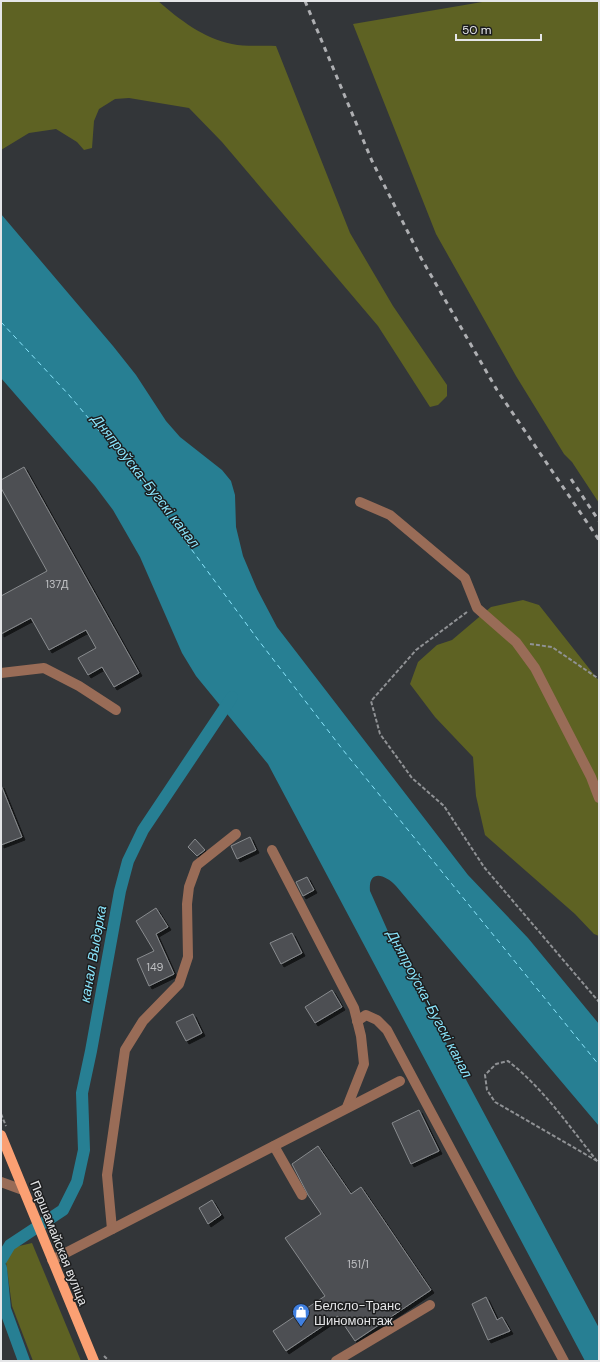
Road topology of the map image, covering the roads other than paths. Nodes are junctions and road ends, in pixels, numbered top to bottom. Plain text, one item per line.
1 (360, 502) dead end
2 (1, 673) edge
3 (116, 710) dead end
4 (599, 798) edge
5 (236, 834) dead end
6 (272, 850) dead end
7 (358, 1021) junction
8 (400, 1081) dead end
9 (347, 1107) junction
10 (1, 1135) edge
11 (274, 1146) junction
12 (1, 1182) edge
13 (23, 1190) junction
14 (302, 1194) dead end
15 (112, 1229) junction
16 (52, 1260) junction
17 (430, 1305) dead end
18 (94, 1361) edge
19 (336, 1361) edge
20 (564, 1361) edge

1 - 4 lane
2 - 3 lane
5 - 15 lane
6 - 7 lane
7 - 9 lane
7 - 20 lane
8 - 9 lane
9 - 11 lane
10 - 13 main road, Першамайская вуліца
11 - 14 lane
11 - 15 lane
12 - 13 lane
13 - 16 main road, Першамайская вуліца
15 - 16 lane
16 - 18 main road, Першамайская вуліца
17 - 19 lane

